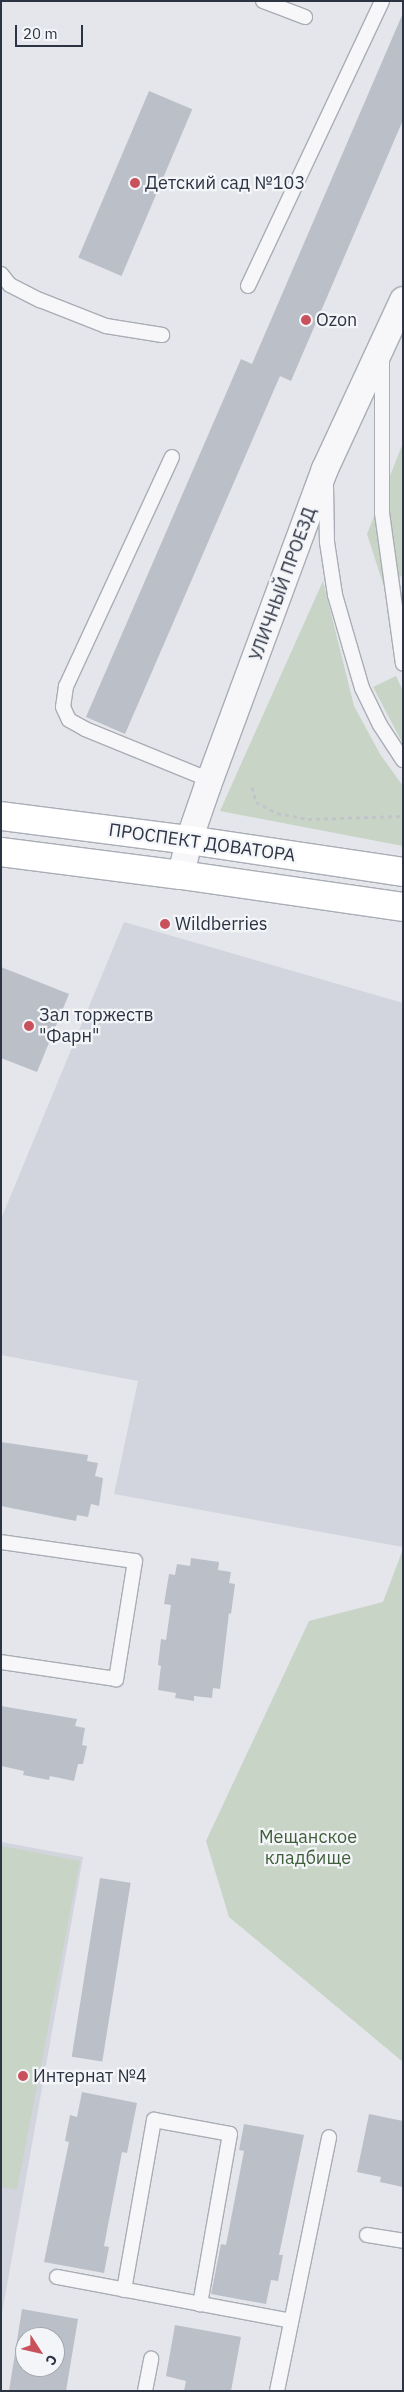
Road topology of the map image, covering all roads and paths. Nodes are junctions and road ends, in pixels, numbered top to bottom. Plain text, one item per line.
1 (263, 1) edge
2 (382, 1) edge
3 (305, 18) dead end
4 (1, 274) edge
5 (248, 286) dead end
6 (403, 300) edge
7 (162, 335) dead end
8 (382, 342) junction
9 (172, 457) dead end
10 (325, 469) junction
11 (403, 664) edge
12 (403, 760) edge
13 (210, 780) junction
14 (252, 787) dead end
15 (1, 816) edge
16 (403, 816) edge
17 (189, 840) junction
18 (1, 852) edge
19 (403, 872) edge
20 (182, 875) junction
21 (403, 907) edge
22 (1, 1542) edge
23 (1, 1662) edge
24 (329, 2137) dead end
25 (367, 2235) dead end
26 (403, 2241) edge
27 (57, 2276) dead end
28 (124, 2290) junction
29 (200, 2304) junction
30 (291, 2321) junction
31 (151, 2359) dead end
32 (145, 2391) edge
33 (276, 2391) edge

1 - 3 lane
2 - 5 lane
4 - 7 lane
6 - 8 street, УЛИЧНЫЙ ПРОЕЗД
8 - 10 street, УЛИЧНЫЙ ПРОЕЗД
8 - 11 lane
9 - 13 lane
10 - 12 lane
10 - 13 street, УЛИЧНЫЙ ПРОЕЗД
13 - 17 street, УЛИЧНЫЙ ПРОЕЗД
14 - 16 path
15 - 17 main road, ПРОСПЕКТ ДОВАТОРА
17 - 19 main road, ПРОСПЕКТ ДОВАТОРА
17 - 20 street, УЛИЧНЫЙ ПРОЕЗД
18 - 20 main road, ПРОСПЕКТ ДОВАТОРА
20 - 21 main road, ПРОСПЕКТ ДОВАТОРА
22 - 23 lane
24 - 30 lane
25 - 26 lane
27 - 28 lane
28 - 29 lane
28 - 29 lane
29 - 30 lane
30 - 33 lane
31 - 32 lane

